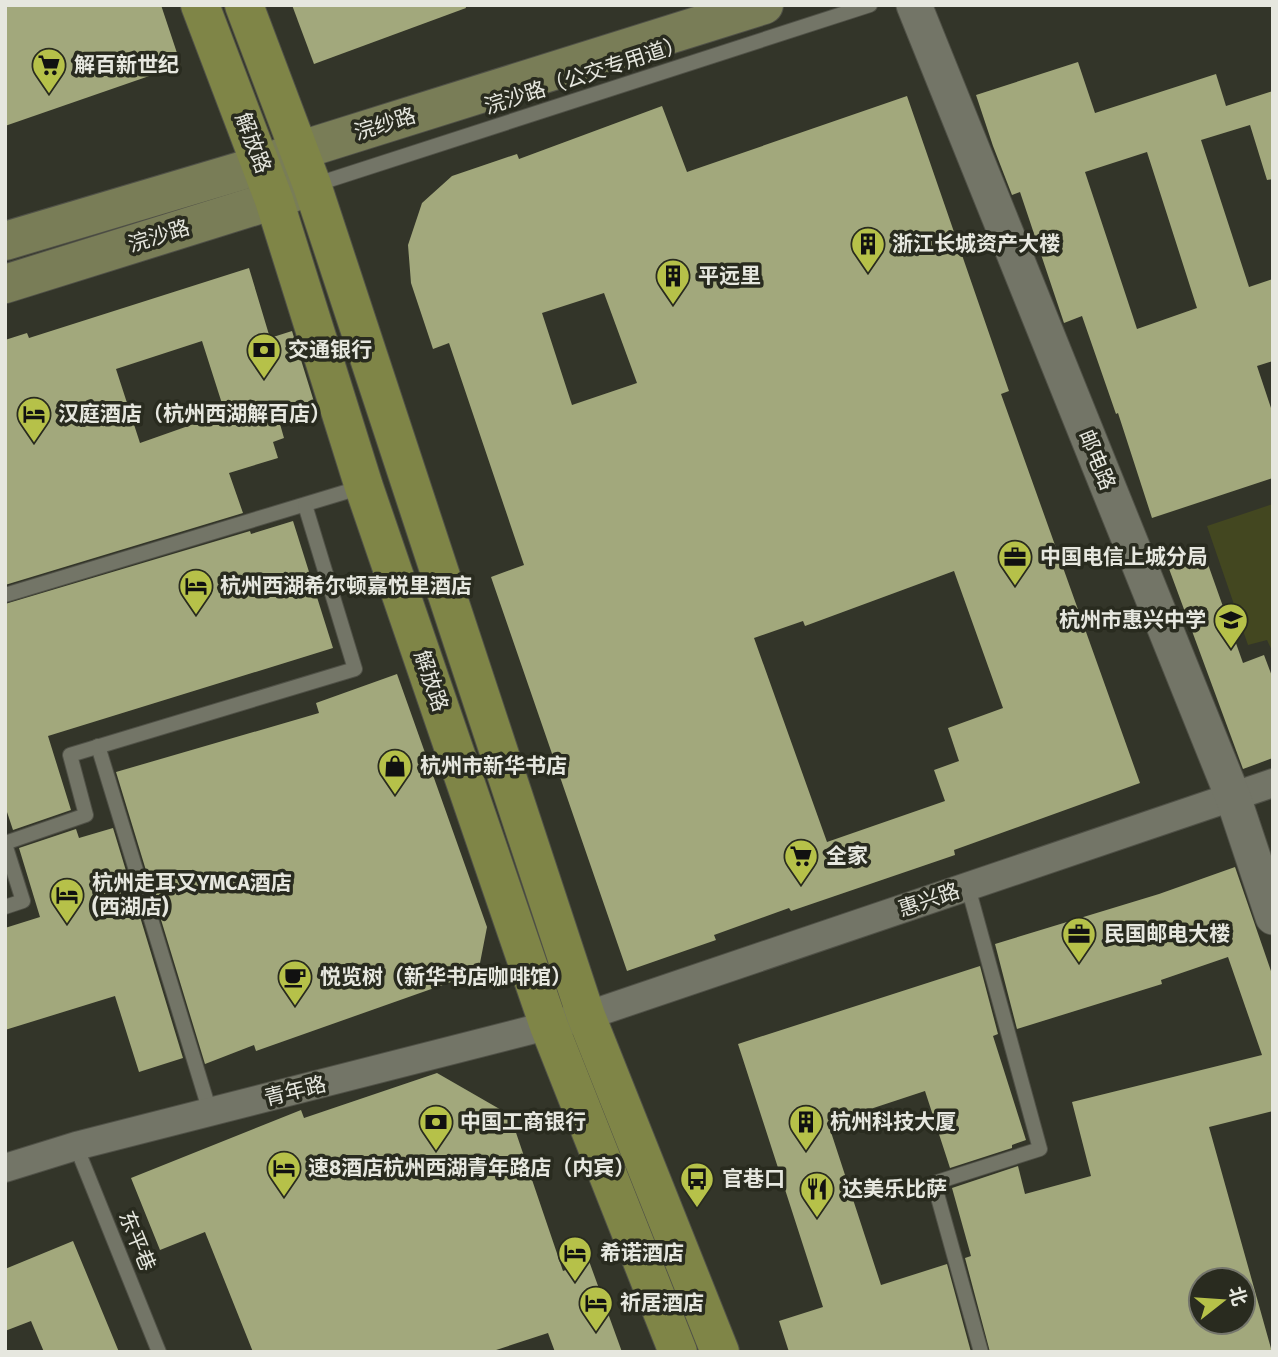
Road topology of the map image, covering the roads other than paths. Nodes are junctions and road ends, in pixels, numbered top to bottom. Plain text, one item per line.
1 (200, 5) edge
2 (244, 5) edge
3 (764, 5) edge
4 (870, 5) edge
5 (915, 5) edge
6 (298, 151) junction
7 (261, 165) junction
8 (313, 185) junction
9 (274, 200) junction
10 (5, 241) edge
11 (5, 284) edge
12 (364, 486) junction
13 (304, 505) junction
14 (5, 595) edge
15 (98, 746) junction
16 (1273, 783) edge
17 (1233, 797) junction
18 (5, 843) edge
19 (968, 887) junction
20 (5, 907) edge
21 (1273, 917) edge
22 (586, 1016) junction
23 (549, 1026) junction
24 (210, 1112) junction
25 (76, 1146) junction
26 (5, 1168) edge
27 (159, 1352) edge
28 (678, 1352) edge
29 (720, 1352) edge
30 (981, 1352) edge

1 - 7 main road, 解放路
2 - 6 main road, 解放路
3 - 6 main road, 浣纱路
4 - 8 lane, 浣沙路（公交专用道）
5 - 17 street, 邮电路
6 - 7 main road, 浣纱路
6 - 8 main road, 解放路
7 - 9 main road, 解放路
7 - 10 main road, 浣纱路
8 - 9 main road, 浣沙路
8 - 22 main road, 解放路
9 - 11 main road, 浣沙路
9 - 12 main road, 解放路
12 - 13 lane
12 - 23 main road, 解放路
13 - 14 lane
13 - 15 lane
15 - 18 lane
15 - 24 lane
16 - 17 street, 惠兴路
17 - 19 street, 惠兴路
17 - 21 street, 邮电路
18 - 20 lane
19 - 22 street, 惠兴路
19 - 30 lane
22 - 23 street, 青年路
22 - 29 main road, 解放路
23 - 24 street, 青年路
23 - 28 main road, 解放路
24 - 25 street, 青年路
25 - 26 street, 青年路
25 - 27 lane, 东平巷

